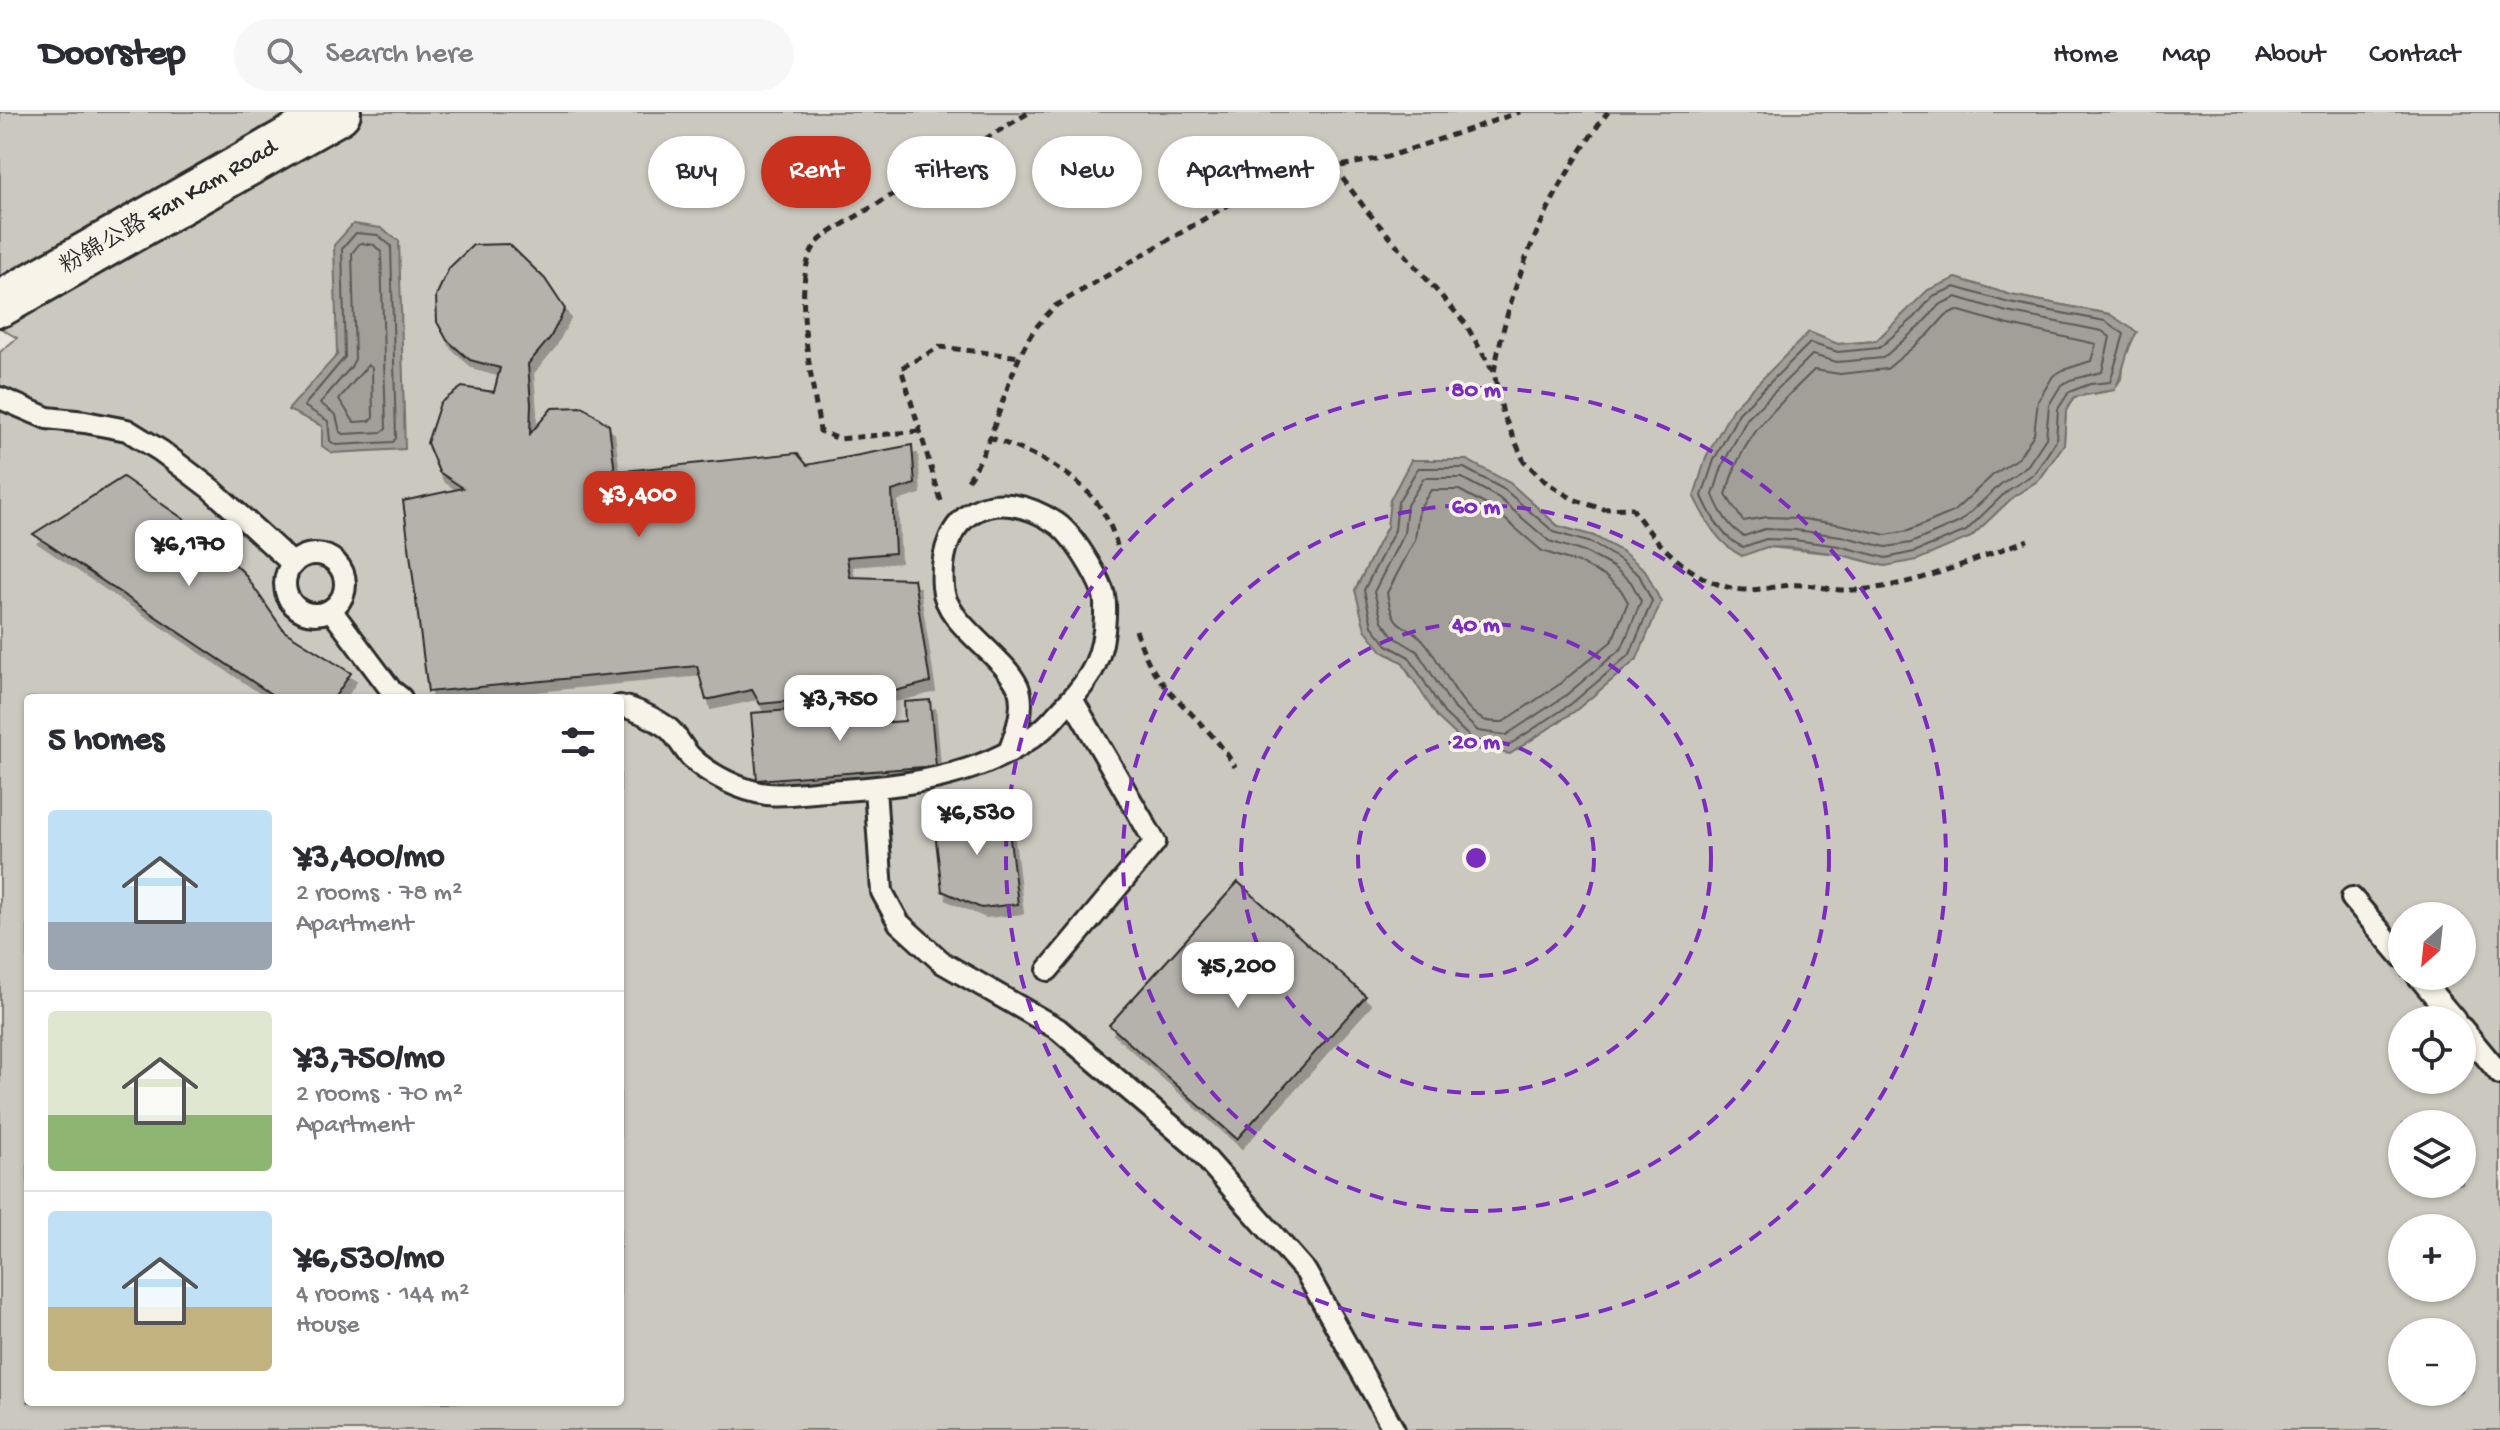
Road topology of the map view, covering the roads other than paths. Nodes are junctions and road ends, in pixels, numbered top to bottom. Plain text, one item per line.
1 (338, 112) edge
2 (0, 304) edge
3 (2, 398) edge
4 (293, 564) junction
5 (331, 610) junction
6 (396, 694) edge
7 (1072, 699) junction
8 (624, 708) edge
9 (1009, 752) junction
10 (875, 788) junction
11 (2352, 898) dead end
12 (2388, 940) edge
13 (1048, 970) dead end
14 (2430, 990) edge
15 (2443, 1006) edge
16 (2476, 1045) edge
17 (2500, 1074) edge
18 (1394, 1430) edge

1 - 2 main road, 粉錦公路 Fan Kam Road
3 - 4 lane
4 - 5 lane
4 - 5 lane
5 - 6 lane
7 - 9 lane
7 - 9 lane
7 - 13 lane
8 - 10 lane
9 - 10 lane
10 - 18 lane
11 - 12 lane
14 - 15 lane
16 - 17 lane

